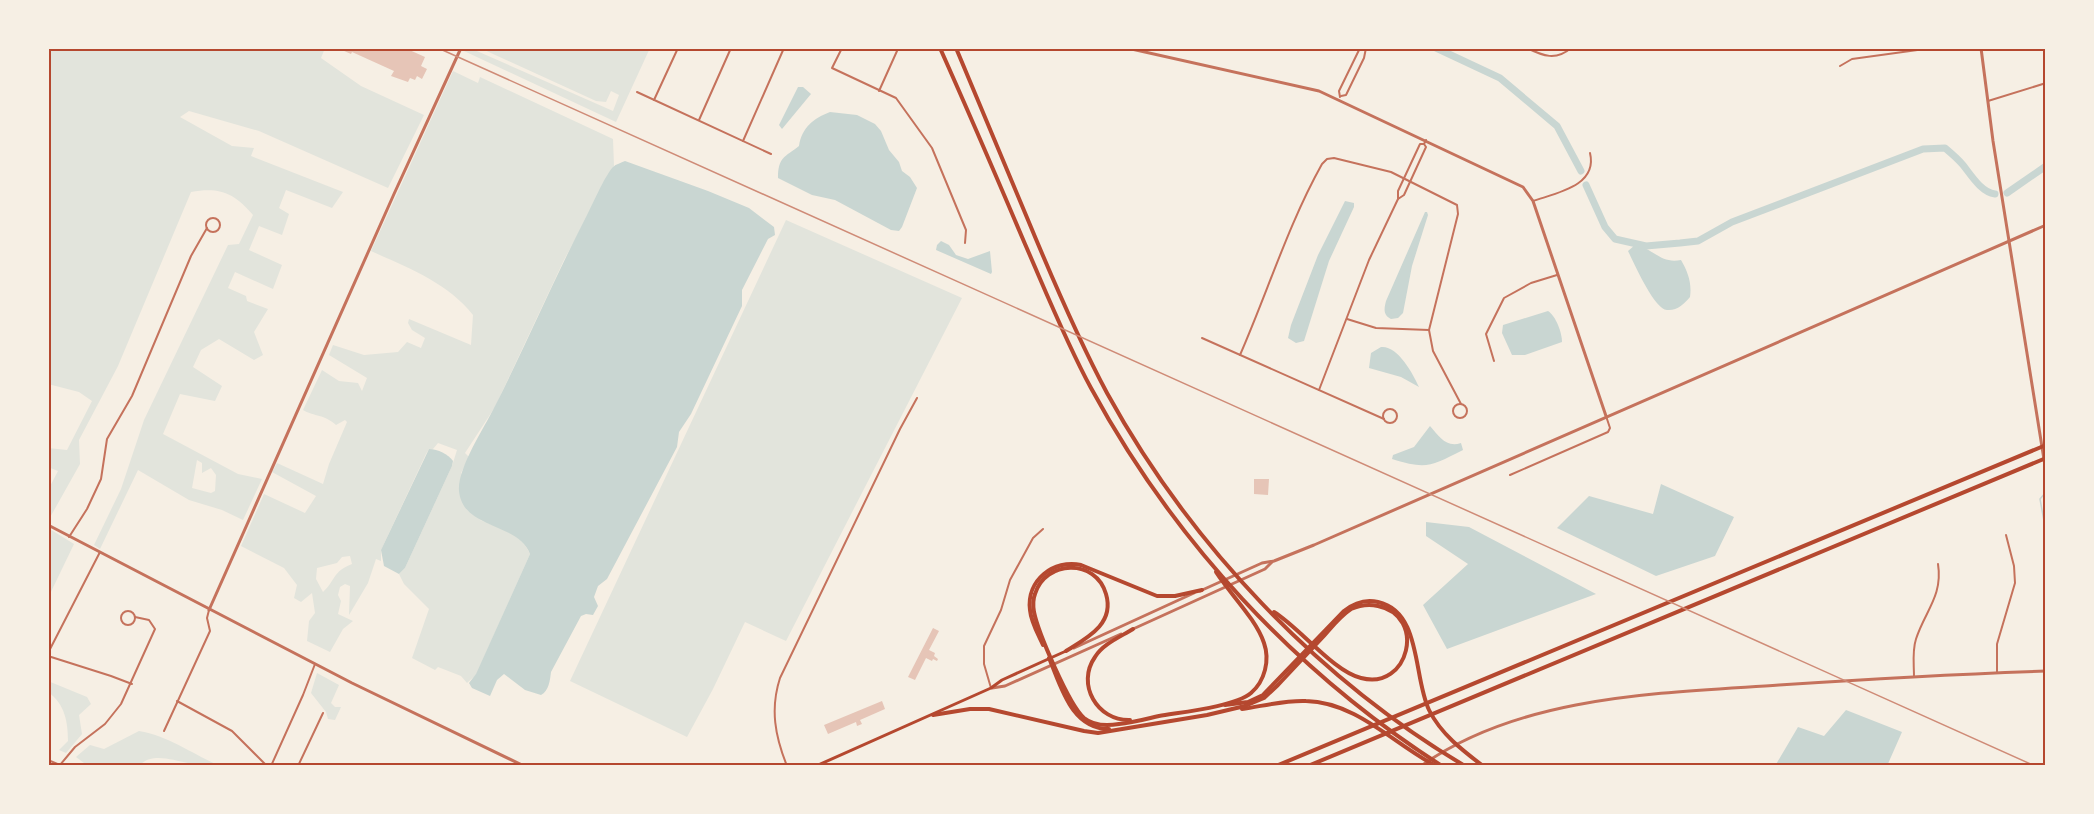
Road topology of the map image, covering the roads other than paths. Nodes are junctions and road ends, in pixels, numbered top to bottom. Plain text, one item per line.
1 (461, 48) edge
2 (678, 48) edge
3 (731, 48) edge
4 (784, 48) edge
5 (842, 48) edge
6 (940, 48) edge
7 (956, 48) edge
8 (1127, 48) edge
9 (1360, 48) edge
10 (1366, 48) edge
11 (1527, 48) edge
12 (1571, 48) edge
13 (1932, 48) edge
14 (1980, 48) edge
15 (897, 51) dead end
16 (1840, 66) dead end
17 (2046, 83) edge
18 (879, 91) junction
19 (637, 92) dead end
20 (1340, 98) junction
21 (654, 100) junction
22 (1988, 101) junction
23 (699, 120) junction
24 (743, 141) junction
25 (1425, 142) junction
26 (1590, 153) dead end
27 (771, 154) dead end
28 (1404, 178) junction
29 (1410, 181) junction
30 (1398, 199) junction
31 (1533, 201) junction
32 (2046, 225) edge
33 (207, 228) junction
34 (2010, 240) junction
35 (965, 243) dead end
36 (1558, 274) junction
37 (1347, 319) junction
38 (1429, 330) junction
39 (1202, 338) dead end
40 (1240, 355) junction
41 (1494, 361) dead end
42 (1319, 390) junction
43 (917, 398) dead end
44 (1461, 404) junction
45 (1606, 416) junction
46 (1384, 419) junction
47 (2046, 445) edge
48 (2046, 458) edge
49 (2046, 472) edge
50 (1510, 475) dead end
51 (48, 525) edge
52 (1043, 529) dead end
53 (2006, 535) dead end
54 (69, 537) junction
55 (100, 552) junction
56 (1274, 561) junction
57 (1938, 564) dead end
58 (1213, 566) junction
59 (1202, 590) junction
60 (1187, 596) junction
61 (1190, 603) junction
62 (209, 610) junction
63 (135, 617) junction
64 (1133, 629) junction
65 (1301, 637) junction
66 (1044, 644) junction
67 (1066, 651) junction
68 (48, 655) edge
69 (315, 664) junction
70 (2046, 670) edge
71 (1998, 672) junction
72 (1914, 676) junction
73 (1059, 677) junction
74 (132, 684) junction
75 (991, 688) junction
76 (177, 701) junction
77 (1218, 706) junction
78 (1226, 711) junction
79 (323, 713) dead end
80 (933, 715) junction
81 (1143, 720) junction
82 (1121, 729) junction
83 (164, 731) dead end
84 (48, 760) edge
85 (61, 765) edge
86 (267, 766) edge
87 (271, 766) edge
88 (298, 766) edge
89 (524, 766) edge
90 (787, 766) edge
91 (816, 766) edge
92 (1276, 766) edge
93 (1308, 766) edge
94 (1421, 766) edge
95 (1436, 766) edge
96 (1442, 766) edge
97 (1465, 766) edge
98 (1484, 766) edge

1 - 62 street
2 - 21 street
3 - 23 street
4 - 24 street
5 - 18 street
6 - 58 highway
7 - 65 highway
8 - 20 street
9 - 20 street
10 - 20 street
11 - 12 street
13 - 16 street
14 - 22 street
15 - 18 street
17 - 22 street
18 - 35 street
19 - 21 street
20 - 25 street
21 - 23 street
22 - 34 street
23 - 24 street
24 - 27 street
25 - 28 street
25 - 29 street
25 - 31 street
26 - 31 street
28 - 29 street
28 - 30 street
28 - 40 street
29 - 30 street
29 - 38 street
30 - 37 street
31 - 36 street
32 - 34 street
33 - 33 street
33 - 54 street
34 - 45 street
34 - 49 street
36 - 41 street
36 - 45 street
37 - 38 street
37 - 42 street
38 - 44 street
39 - 40 street
40 - 42 street
42 - 46 street
43 - 90 street
44 - 44 street
45 - 50 street
45 - 56 street
46 - 46 street
47 - 92 highway
48 - 93 highway
51 - 54 street
52 - 75 street
53 - 71 street
54 - 55 street
55 - 62 street
55 - 68 street
56 - 59 street
56 - 61 street
57 - 72 street
58 - 77 highway
58 - 96 highway
59 - 60 street
59 - 66 highway
60 - 61 street
60 - 67 street
61 - 64 street
62 - 69 street
62 - 76 street
63 - 63 street
63 - 74 street
64 - 75 street
64 - 81 highway
65 - 78 highway
65 - 97 highway
66 - 67 highway
66 - 73 highway
67 - 75 main road
68 - 74 street
69 - 87 street
69 - 89 street
70 - 71 street
71 - 72 street
72 - 94 street
73 - 81 highway
73 - 82 highway
74 - 85 street
75 - 80 main road
76 - 83 street
76 - 86 street
77 - 81 highway
77 - 98 highway
78 - 82 highway
78 - 95 highway
79 - 88 street
80 - 82 highway
80 - 91 main road
84 - 85 street

